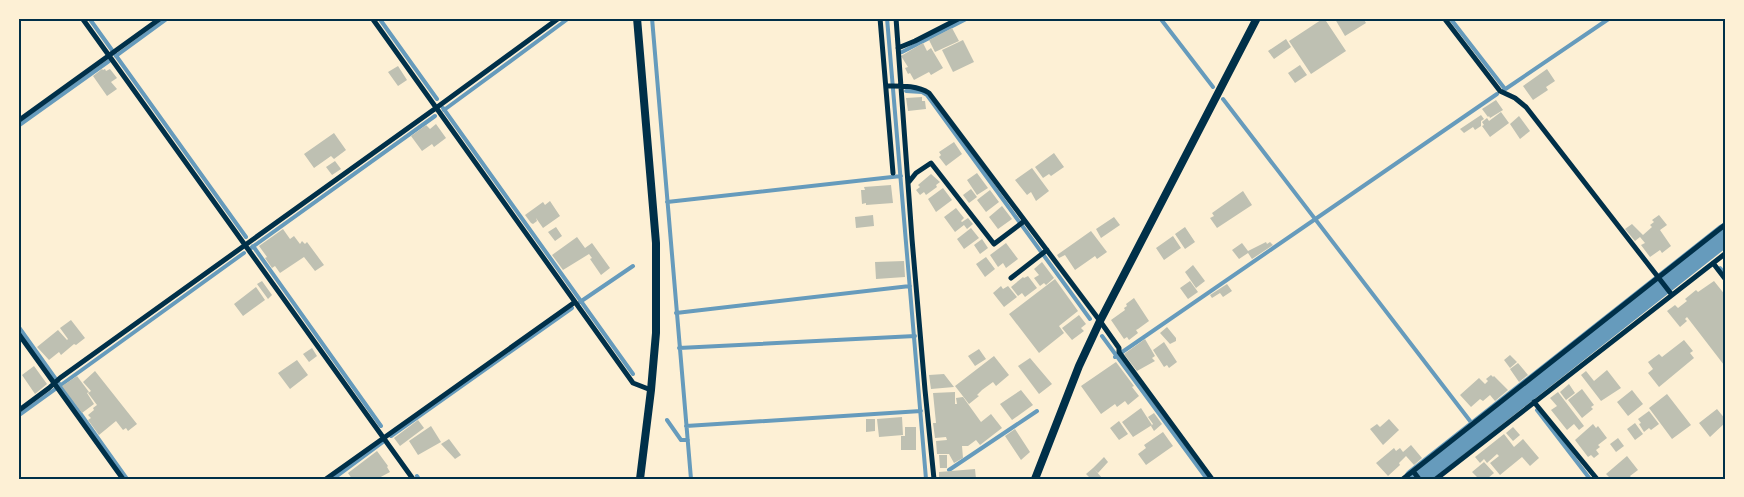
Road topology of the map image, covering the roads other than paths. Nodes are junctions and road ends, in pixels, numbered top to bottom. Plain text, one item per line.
1 (82, 18) edge
2 (161, 18) edge
3 (372, 18) edge
4 (559, 18) edge
5 (637, 18) edge
6 (880, 18) edge
7 (896, 18) edge
8 (960, 18) edge
9 (1257, 18) edge
10 (1444, 18) edge
11 (898, 48) junction
12 (113, 53) junction
13 (893, 86) junction
14 (436, 108) junction
15 (18, 121) edge
16 (893, 173) dead end
17 (908, 183) junction
18 (1021, 224) dead end
19 (1726, 224) edge
20 (245, 245) junction
21 (1046, 251) junction
22 (1726, 253) edge
23 (1713, 263) junction
24 (1011, 278) dead end
25 (1659, 278) junction
26 (1726, 280) edge
27 (1672, 295) junction
28 (575, 302) junction
29 (1100, 321) junction
30 (18, 333) edge
31 (57, 381) junction
32 (651, 390) junction
33 (1534, 402) junction
34 (18, 411) edge
35 (384, 438) junction
36 (1416, 475) edge
37 (123, 479) edge
38 (326, 479) edge
39 (413, 479) edge
40 (640, 479) edge
41 (934, 479) edge
42 (1035, 479) edge
43 (1212, 479) edge
44 (1403, 479) edge
45 (1436, 479) edge
46 (1597, 479) edge

1 - 12 street
2 - 12 street
3 - 14 street
4 - 14 street
5 - 32 main road
6 - 13 street
7 - 11 street
8 - 11 street
9 - 29 main road
10 - 25 street
11 - 13 street
12 - 15 street
12 - 20 street
13 - 16 street
13 - 17 street
13 - 21 street
14 - 20 street
14 - 28 street
17 - 18 street
17 - 41 street
19 - 25 street
20 - 31 street
20 - 35 street
21 - 24 street
21 - 29 street
22 - 23 street
23 - 26 street
23 - 27 street
25 - 27 street
25 - 36 street
27 - 33 street
28 - 32 street
28 - 35 street
29 - 42 main road
29 - 43 street
30 - 31 street
31 - 34 street
31 - 37 street
32 - 40 main road
33 - 45 street
33 - 46 street
35 - 38 street
35 - 39 street
36 - 44 street

